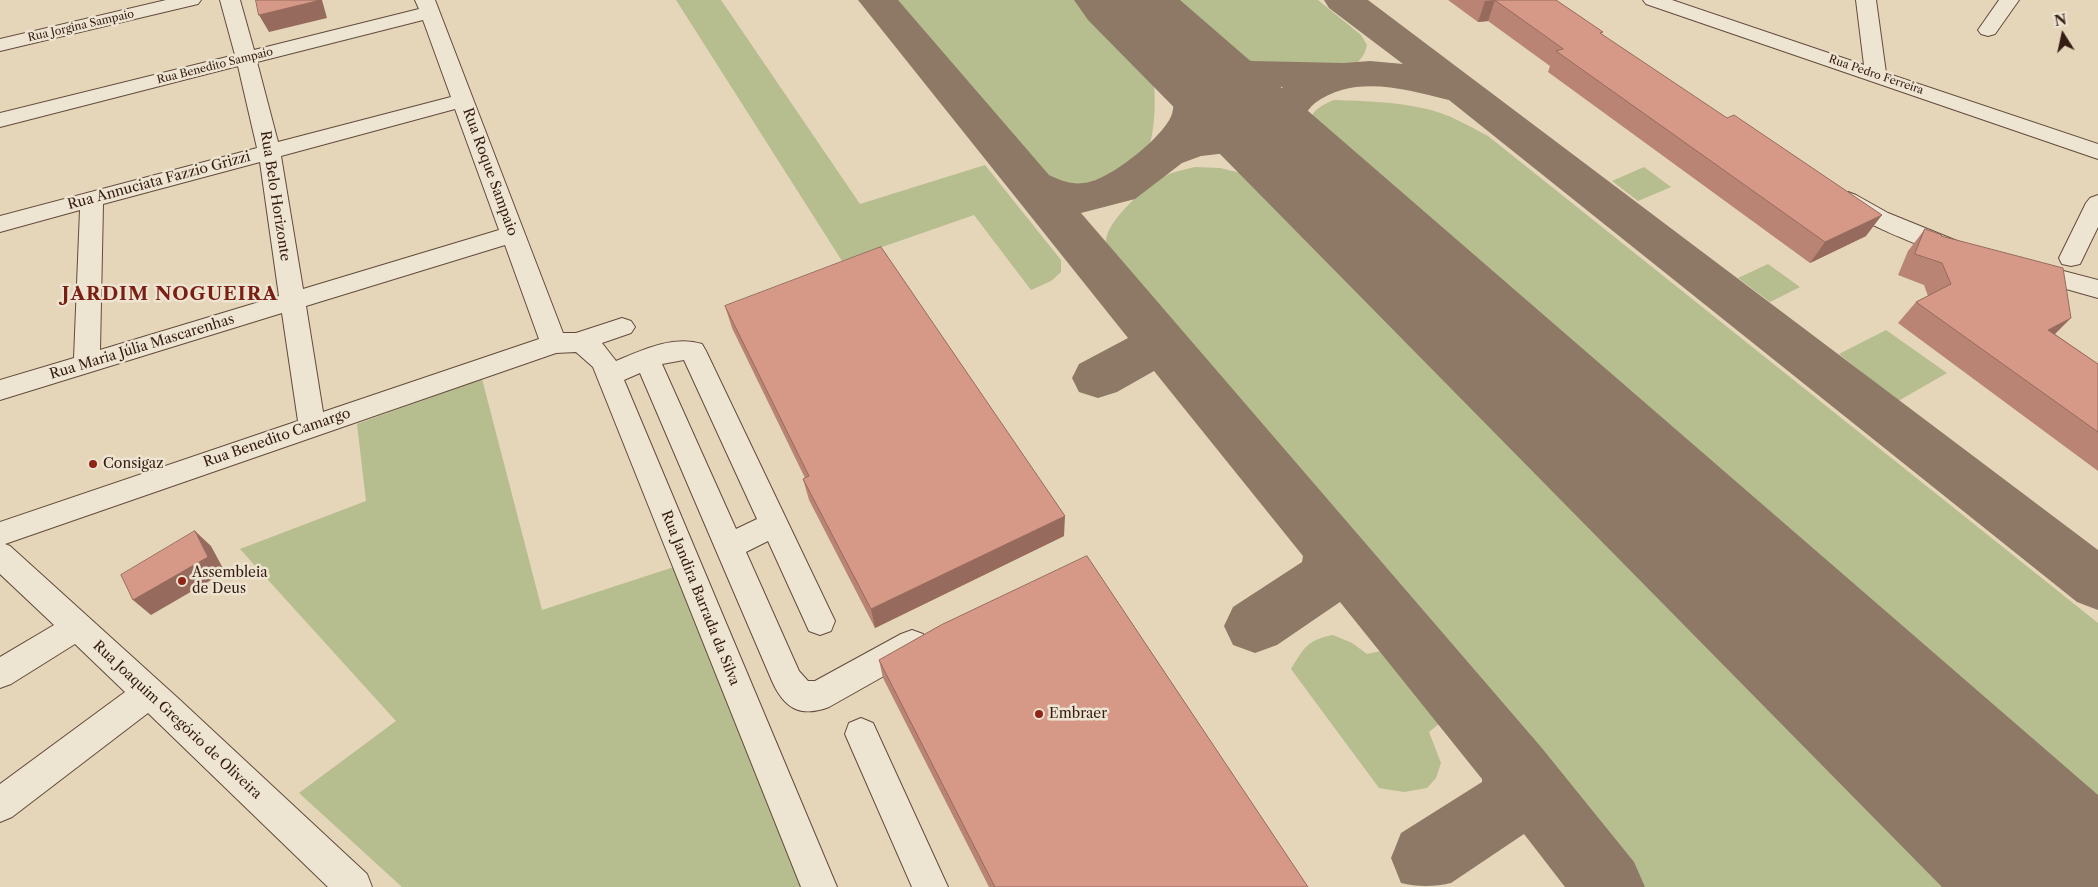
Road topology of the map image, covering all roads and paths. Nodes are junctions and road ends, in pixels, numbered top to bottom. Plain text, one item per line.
1 (190, 0) edge
2 (230, 0) edge
3 (1654, 0) edge
4 (1866, 0) edge
5 (2009, 0) edge
6 (428, 6) edge
7 (1988, 30) dead end
8 (0, 44) edge
9 (245, 58) junction
10 (1876, 74) junction
11 (464, 100) junction
12 (0, 120) edge
13 (270, 151) junction
14 (2098, 152) edge
15 (1829, 188) edge
16 (92, 199) junction
17 (2098, 204) edge
18 (0, 224) edge
19 (513, 234) junction
20 (1973, 254) edge
21 (2072, 258) dead end
22 (2011, 265) edge
23 (2098, 289) edge
24 (292, 301) junction
25 (622, 327) dead end
26 (565, 343) junction
27 (647, 360) junction
28 (87, 364) junction
29 (608, 375) junction
30 (0, 390) edge
31 (312, 426) junction
32 (774, 524) junction
33 (0, 534) edge
34 (729, 547) junction
35 (0, 555) edge
36 (820, 621) dead end
37 (77, 627) junction
38 (931, 633) edge
39 (0, 674) edge
40 (149, 692) junction
41 (860, 734) dead end
42 (0, 806) edge
43 (353, 887) edge
44 (819, 887) edge
45 (930, 887) edge

1 - 8 street, Rua Jorgina Sampaio
2 - 9 street, Rua Belo Horizonte
3 - 10 street, Rua Pedro Ferreira
4 - 10 street
5 - 7 street
6 - 9 street, Rua Benedito Sampaio
6 - 11 street, Rua Roque Sampaio
9 - 12 street, Rua Benedito Sampaio
9 - 13 street, Rua Belo Horizonte
10 - 14 street, Rua Pedro Ferreira
11 - 13 street, Rua Annuciata Fazzio Grizzi
11 - 19 street, Rua Roque Sampaio
13 - 16 street, Rua Annuciata Fazzio Grizzi
13 - 24 street, Rua Belo Horizonte
15 - 20 street
16 - 18 street, Rua Annuciata Fazzio Grizzi
16 - 28 street
17 - 21 street
19 - 24 street, Rua Maria Júlia Mascarenhas
19 - 26 street, Rua Roque Sampaio
22 - 23 street
24 - 28 street, Rua Maria Júlia Mascarenhas
24 - 31 street, Rua Belo Horizonte
25 - 26 street, Rua Benedito Camargo
26 - 29 street, Rua Jandira Barrada da Silva
26 - 31 street, Rua Benedito Camargo
27 - 29 street
27 - 32 street
27 - 34 street
28 - 30 street, Rua Maria Júlia Mascarenhas
29 - 44 street, Rua Jandira Barrada da Silva
31 - 33 street, Rua Benedito Camargo
32 - 34 street
32 - 36 street
34 - 38 street
35 - 37 street, Rua Joaquim Gregório de Oliveira
37 - 39 street
37 - 40 street, Rua Joaquim Gregório de Oliveira
40 - 42 street
40 - 43 street, Rua Joaquim Gregório de Oliveira
41 - 45 street

